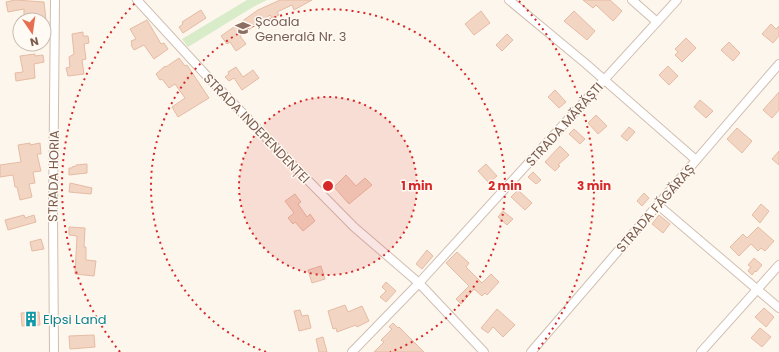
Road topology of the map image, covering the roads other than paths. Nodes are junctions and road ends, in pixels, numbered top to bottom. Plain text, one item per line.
1 (55, 0) edge
2 (137, 0) edge
3 (510, 0) edge
4 (632, 0) edge
5 (677, 0) edge
6 (657, 22) junction
7 (779, 64) edge
8 (604, 80) junction
9 (696, 160) junction
10 (658, 205) junction
11 (779, 265) edge
12 (419, 283) junction
13 (757, 290) junction
14 (779, 308) edge
15 (54, 352) edge
16 (352, 352) edge
17 (484, 352) edge
18 (531, 352) edge
19 (702, 352) edge

1 - 15 street, STRADA HORIA
2 - 12 street, STRADA INDEPENDENȚEI
3 - 8 street
4 - 6 street
5 - 6 street, STRADA MĂRĂȘTI
6 - 8 street, STRADA MĂRĂȘTI
7 - 9 street, STRADA FĂGĂRAȘ
8 - 9 street
8 - 12 street, STRADA MĂRĂȘTI
9 - 10 street, STRADA FĂGĂRAȘ
10 - 13 street
10 - 18 street, STRADA FĂGĂRAȘ
11 - 13 street
12 - 16 street, STRADA MĂRĂȘTI
12 - 17 street, STRADA INDEPENDENȚEI
13 - 14 street
13 - 19 street

